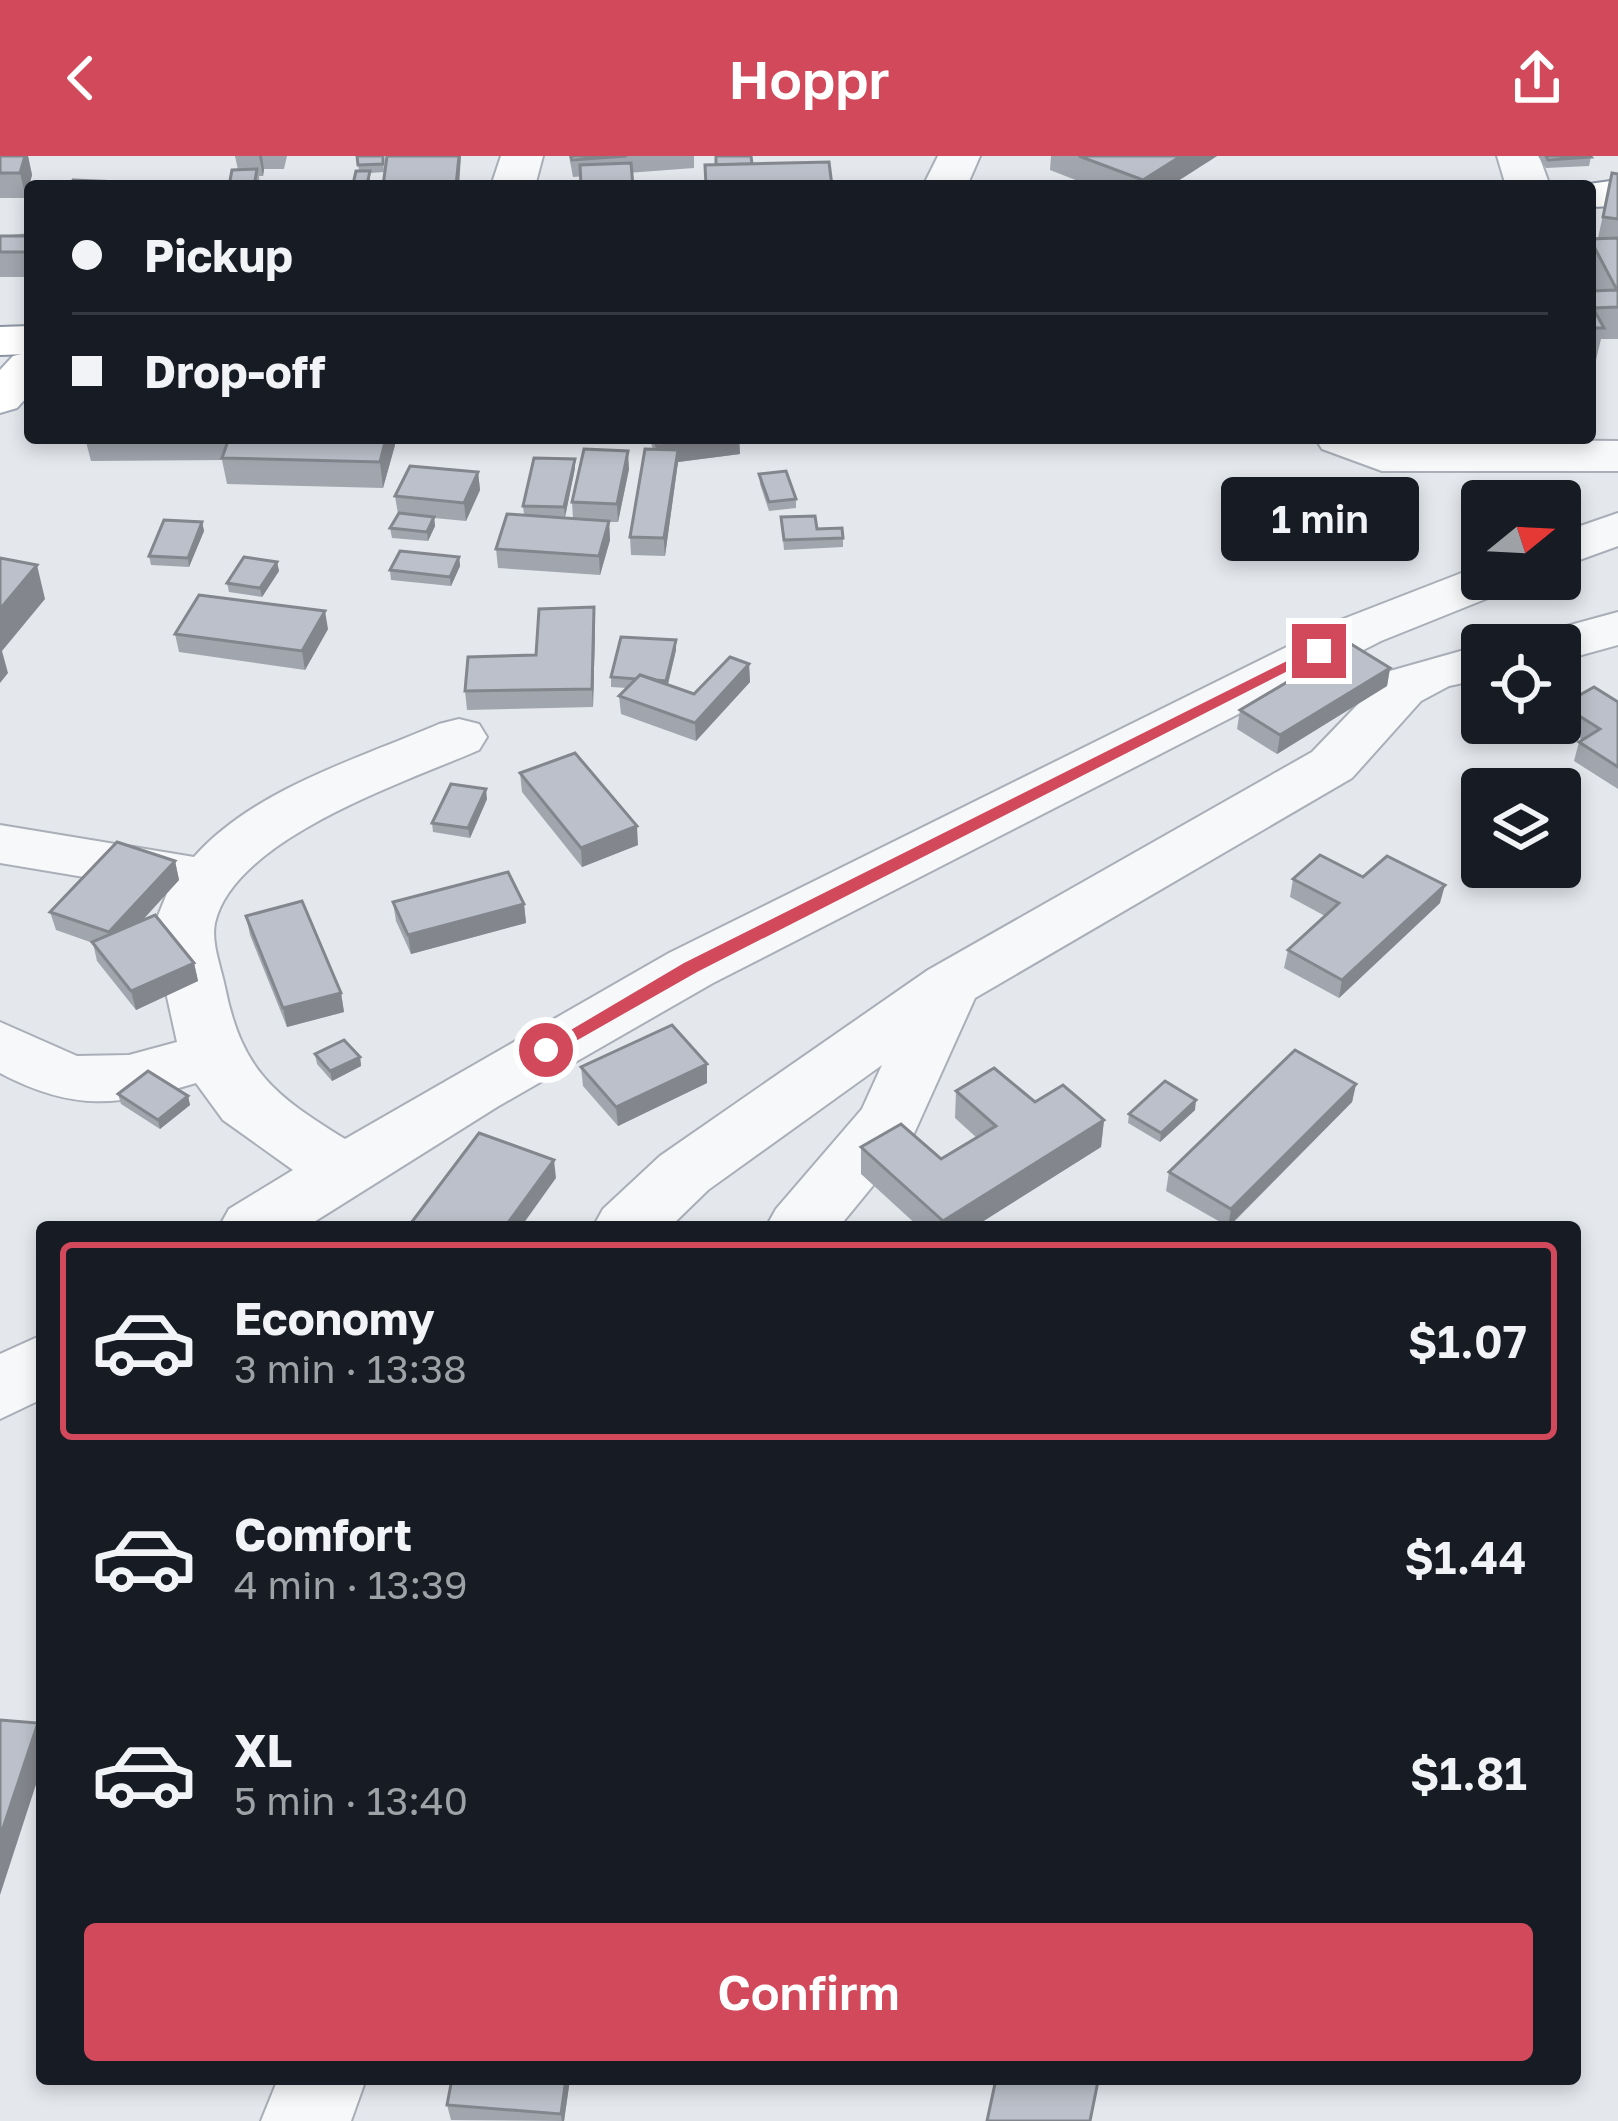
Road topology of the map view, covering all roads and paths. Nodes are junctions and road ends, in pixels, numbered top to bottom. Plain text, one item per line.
1 (24, 372) edge
2 (0, 398) edge
3 (1354, 444) edge
4 (1618, 456) edge
5 (1618, 528) edge
6 (1581, 543) edge
7 (1461, 590) edge
8 (1618, 628) edge
9 (1581, 639) edge
10 (1461, 667) edge
11 (458, 737) dead end
12 (0, 844) edge
13 (210, 878) junction
14 (950, 985) junction
15 (0, 1046) edge
16 (214, 1054) junction
17 (344, 1171) junction
18 (263, 1221) edge
19 (633, 1221) edge
20 (805, 1221) edge
21 (36, 1367) edge
22 (0, 1390) edge
23 (320, 2085) edge
24 (306, 2121) edge

1 - 2 main road
3 - 4 street
5 - 6 street
7 - 17 street
8 - 9 street
10 - 14 street
11 - 13 street
12 - 13 street
13 - 16 street
14 - 19 street
14 - 20 street
15 - 16 street
16 - 17 street
17 - 18 street
21 - 22 street
23 - 24 street

